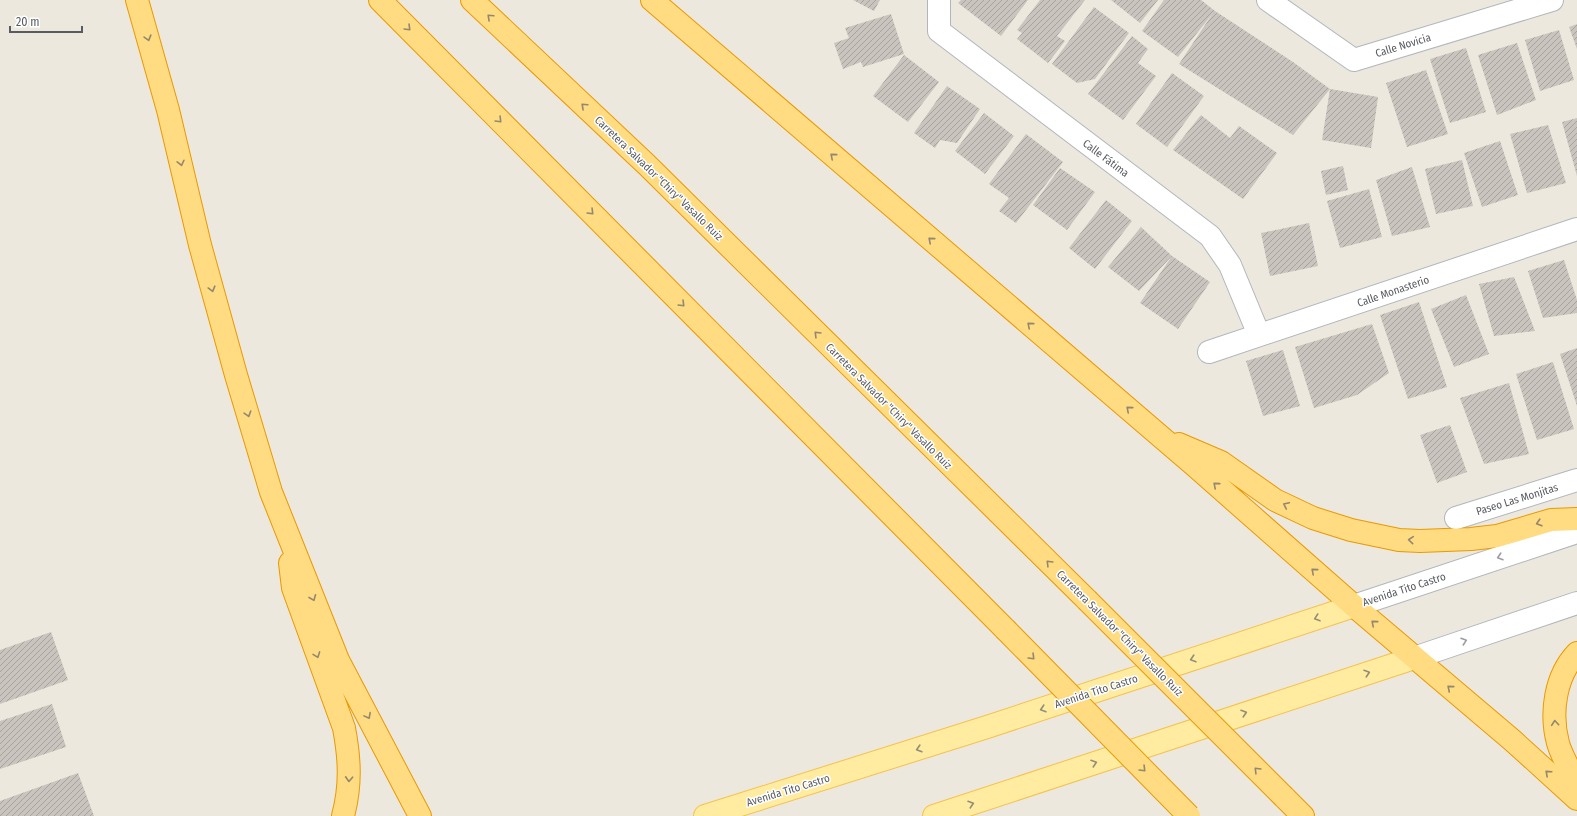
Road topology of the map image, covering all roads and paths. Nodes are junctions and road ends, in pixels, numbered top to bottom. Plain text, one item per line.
1 (137, 0) edge
2 (380, 0) edge
3 (472, 0) edge
4 (652, 0) edge
5 (675, 0) edge
6 (939, 0) edge
7 (1268, 0) edge
8 (1552, 0) edge
9 (714, 55) junction
10 (1577, 229) edge
11 (1259, 336) junction
12 (1209, 352) dead end
13 (1159, 435) junction
14 (1577, 480) edge
15 (1456, 518) dead end
16 (1577, 518) edge
17 (1577, 532) edge
18 (288, 536) junction
19 (1577, 603) edge
20 (1354, 606) junction
21 (1577, 652) edge
22 (1414, 658) junction
23 (1577, 786) edge
24 (1577, 799) edge
25 (343, 816) edge
26 (420, 816) edge
27 (705, 816) edge
28 (934, 816) edge
29 (1189, 816) edge
30 (1303, 816) edge

1 -> 18 highway
2 -> 29 highway, bridge
30 -> 3 highway, Carretera Salvador "Chiry" Vasallo Ruiz, bridge
4 - 9 highway
5 - 9 highway
6 - 11 street, Calle Fátima
7 - 8 street, Calle Novicia
13 -> 9 highway
10 - 11 street, Calle Monasterio
11 - 12 street, Calle Monasterio
16 -> 13 highway
20 -> 13 highway
14 - 15 street, Paseo Las Monjitas
17 -> 20 street, Avenida Tito Castro
18 -> 25 highway
18 -> 26 highway
22 -> 19 street
22 -> 20 highway
20 -> 27 main road, Avenida Tito Castro
23 -> 21 highway
24 -> 22 highway
28 -> 22 main road

